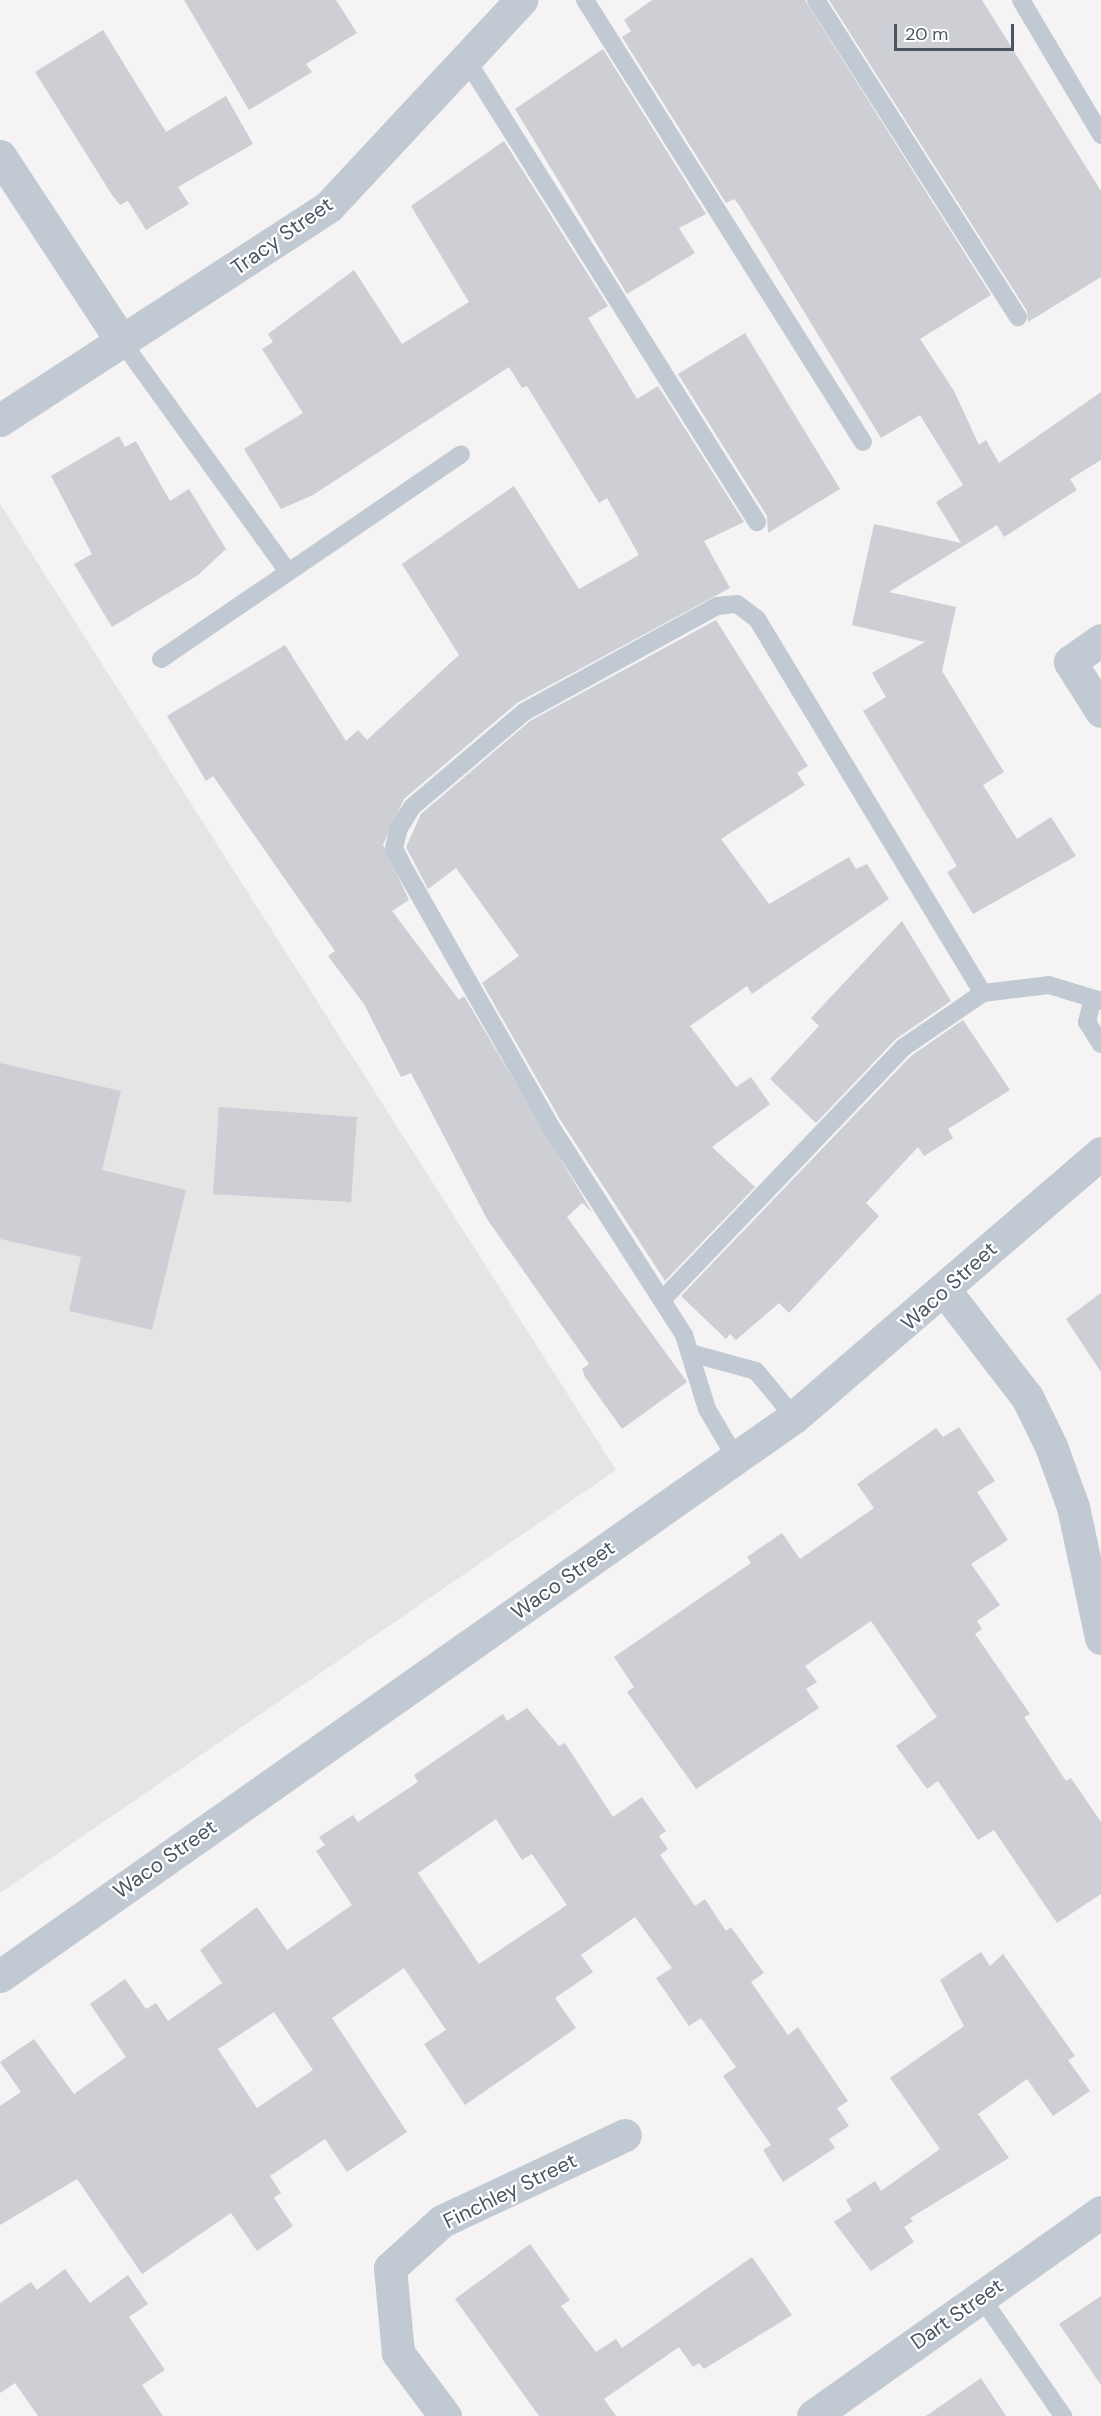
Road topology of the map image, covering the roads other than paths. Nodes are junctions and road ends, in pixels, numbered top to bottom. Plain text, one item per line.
1 (521, 0) edge
2 (585, 0) edge
3 (816, 0) edge
4 (1021, 0) edge
5 (466, 59) junction
6 (1101, 135) edge
7 (0, 156) edge
8 (1018, 317) dead end
9 (123, 343) junction
10 (0, 420) edge
11 (863, 442) dead end
12 (461, 454) dead end
13 (757, 522) dead end
14 (288, 572) junction
15 (1101, 640) edge
16 (161, 659) dead end
17 (1101, 711) edge
18 (983, 993) junction
19 (1096, 1001) edge
20 (1101, 1044) edge
21 (1101, 1153) edge
22 (946, 1292) junction
23 (662, 1300) junction
24 (694, 1354) junction
25 (794, 1417) junction
26 (734, 1455) junction
27 (1101, 1638) edge
28 (0, 1976) edge
29 (625, 2135) dead end
30 (1101, 2212) edge
31 (981, 2297) junction
32 (445, 2416) edge
33 (813, 2416) edge
34 (1063, 2416) edge

1 - 5 street, Tracy Street
2 - 11 lane
3 - 8 lane
4 - 6 lane
5 - 9 street, Tracy Street
5 - 13 lane
7 - 9 street
9 - 10 street, Tracy Street
9 - 14 lane
12 - 14 lane
14 - 16 lane
15 - 17 street
18 - 19 lane
18 - 23 lane
18 - 23 lane
19 - 20 lane
21 - 22 street, Waco Street
22 - 25 street, Waco Street
22 - 27 street
23 - 24 lane
24 - 25 lane
24 - 26 lane
25 - 26 street, Waco Street
26 - 28 street, Waco Street
29 - 32 street, Finchley Street
30 - 31 street, Dart Street
31 - 33 street, Dart Street
31 - 34 lane

